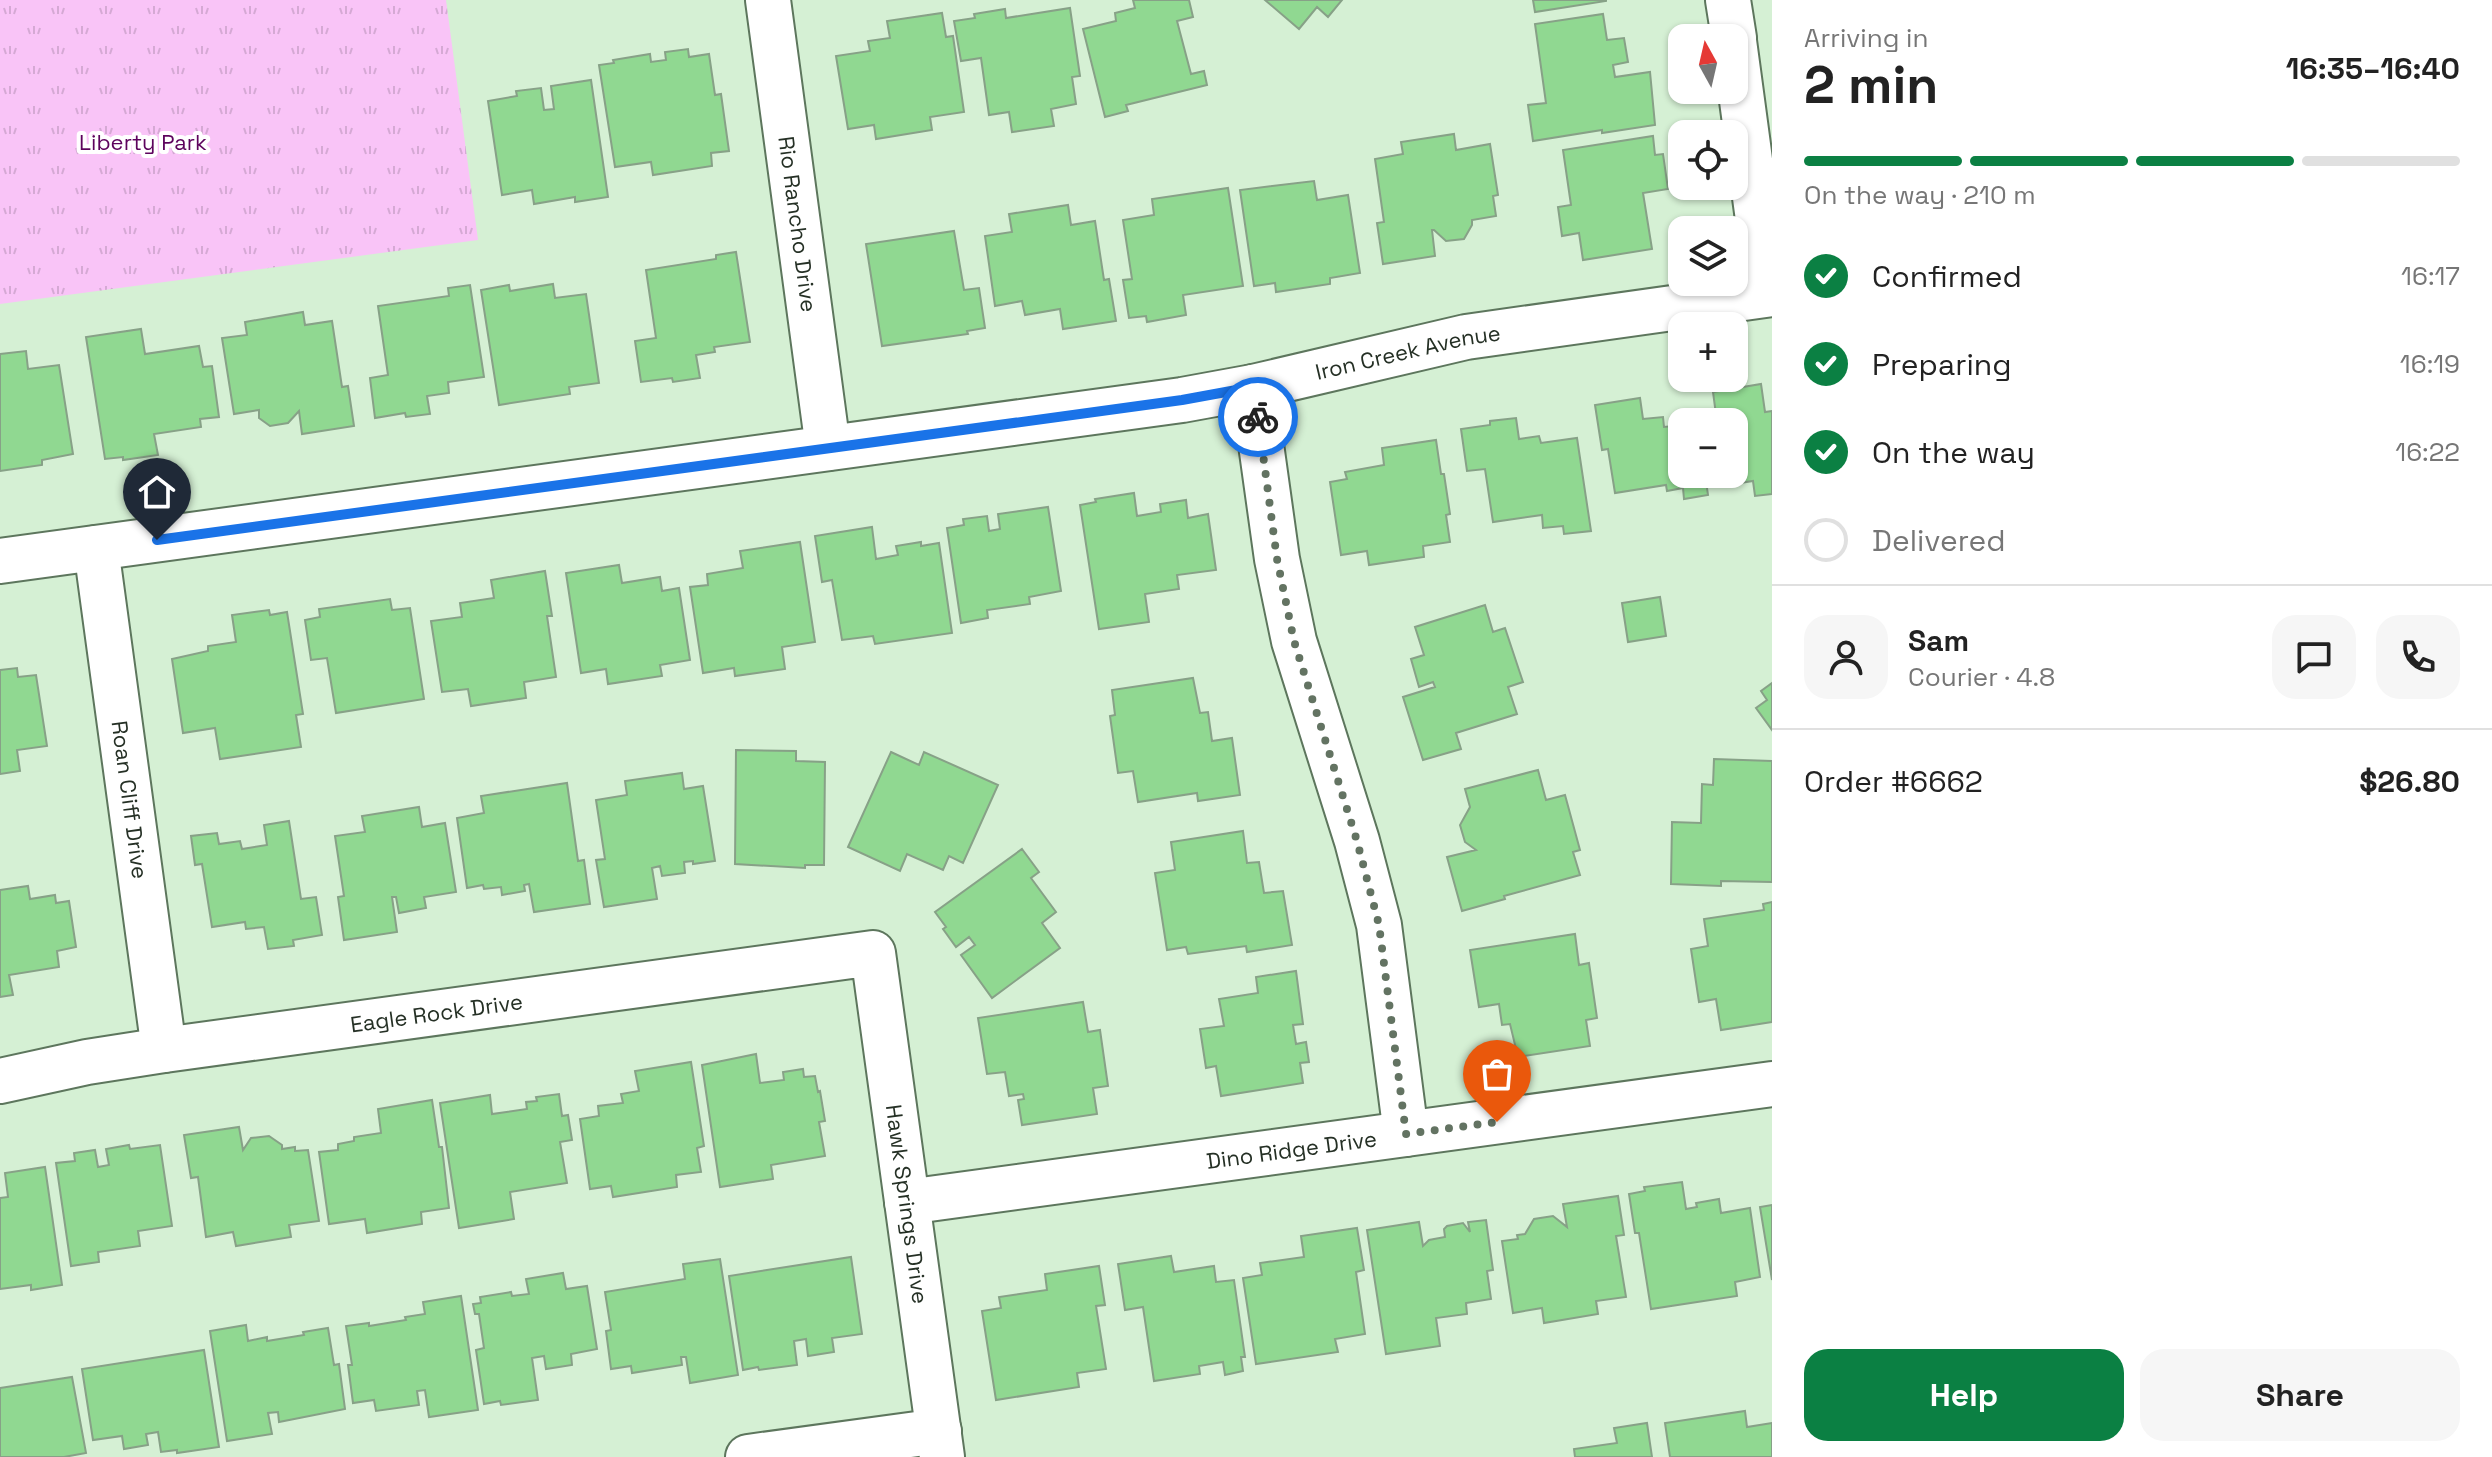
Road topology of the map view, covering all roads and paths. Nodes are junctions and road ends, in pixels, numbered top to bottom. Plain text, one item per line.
1 (768, 0) edge
2 (1728, 0) edge
3 (1732, 24) edge
4 (1743, 104) edge
5 (1770, 294) edge
6 (1253, 387) junction
7 (828, 448) junction
8 (96, 548) junction
9 (0, 561) edge
10 (873, 953) joint
11 (164, 1050) junction
12 (0, 1081) edge
13 (1772, 1084) edge
14 (1406, 1134) junction
15 (907, 1202) junction
16 (940, 1444) edge
17 (748, 1457) edge

1 - 7 street, Rio Rancho Drive
2 - 3 street
4 - 5 street
5 - 6 street, Iron Creek Avenue
6 - 7 street, Iron Creek Avenue
6 - 14 street
7 - 8 street, Iron Creek Avenue
8 - 9 street, Iron Creek Avenue
8 - 11 street, Roan Cliff Drive
10 - 11 street, Eagle Rock Drive
10 - 15 street, Hawk Springs Drive
11 - 12 street, Eagle Rock Drive
13 - 14 street, Dino Ridge Drive
14 - 15 street, Dino Ridge Drive
15 - 16 street, Hawk Springs Drive
16 - 17 street

